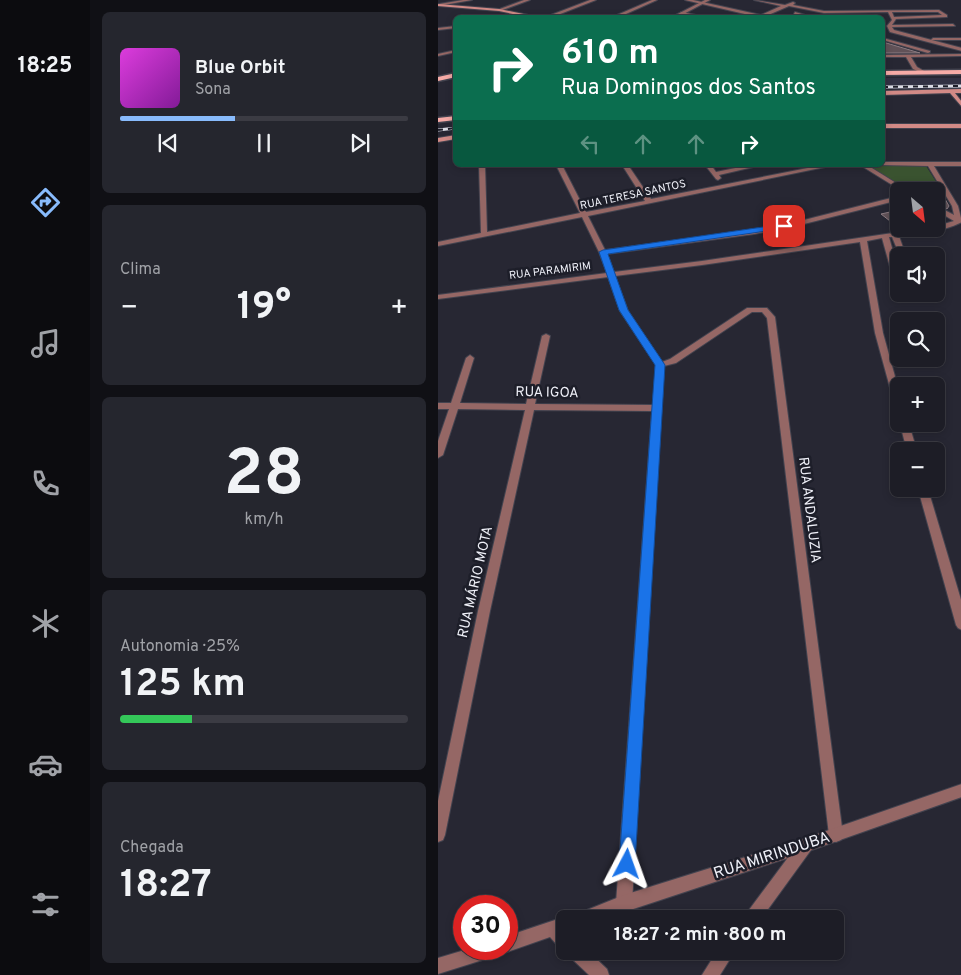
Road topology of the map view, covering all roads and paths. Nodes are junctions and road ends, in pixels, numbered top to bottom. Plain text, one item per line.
1 (470, 0) edge
2 (528, 0) edge
3 (594, 0) edge
4 (655, 0) edge
5 (687, 0) edge
6 (708, 0) edge
7 (756, 0) edge
8 (798, 0) edge
9 (773, 2) edge
10 (702, 3) junction
11 (502, 4) dead end
12 (438, 5) edge
13 (786, 6) junction
14 (506, 9) junction
15 (780, 9) junction
16 (889, 12) junction
17 (680, 13) junction
18 (505, 15) edge
19 (529, 15) edge
20 (553, 15) edge
21 (619, 15) edge
22 (677, 15) edge
23 (690, 15) edge
24 (758, 15) edge
25 (765, 15) edge
26 (801, 15) edge
27 (894, 18) junction
28 (885, 19) edge
29 (953, 25) dead end
30 (453, 26) edge
31 (889, 26) junction
32 (438, 29) edge
33 (922, 32) dead end
34 (896, 33) junction
35 (962, 39) edge
36 (885, 40) edge
37 (919, 40) junction
38 (962, 48) edge
39 (453, 52) edge
40 (438, 55) edge
41 (933, 55) junction
42 (962, 55) edge
43 (885, 56) edge
44 (908, 56) junction
45 (915, 68) junction
46 (962, 72) edge
47 (885, 73) edge
48 (909, 73) junction
49 (924, 73) junction
50 (453, 75) edge
51 (962, 76) edge
52 (885, 77) edge
53 (438, 79) edge
54 (934, 91) junction
55 (951, 91) junction
56 (962, 91) edge
57 (885, 92) edge
58 (885, 92) edge
59 (962, 106) edge
60 (453, 118) edge
61 (438, 120) edge
62 (885, 126) edge
63 (962, 126) edge
64 (453, 138) edge
65 (438, 140) edge
66 (885, 164) edge
67 (930, 164) junction
68 (962, 164) edge
69 (482, 167) edge
70 (561, 167) edge
71 (626, 167) edge
72 (710, 167) edge
73 (749, 167) edge
74 (822, 167) edge
75 (866, 167) edge
76 (715, 174) junction
77 (891, 182) edge
78 (724, 187) junction
79 (890, 200) edge
80 (649, 202) junction
81 (946, 213) edge
82 (585, 216) junction
83 (960, 220) edge
84 (946, 226) edge
85 (484, 235) junction
86 (890, 235) edge
87 (885, 236) junction
88 (863, 240) junction
89 (438, 244) edge
90 (603, 252) junction
91 (890, 253) edge
92 (612, 275) junction
93 (438, 297) edge
94 (546, 336) dead end
95 (470, 358) dead end
96 (660, 365) junction
97 (891, 377) edge
98 (438, 406) edge
99 (455, 406) junction
100 (532, 407) junction
101 (657, 408) junction
102 (438, 455) edge
103 (925, 497) edge
104 (962, 625) edge
105 (962, 790) edge
106 (438, 835) edge
107 (836, 835) junction
108 (806, 845) junction
109 (624, 903) junction
110 (606, 910) edge
111 (759, 910) edge
112 (556, 933) edge
113 (518, 942) edge
114 (457, 960) edge
115 (585, 960) edge
116 (721, 960) edge
117 (438, 966) edge
118 (601, 975) edge
119 (710, 975) edge

1 - 12 street
2 - 14 street
3 - 20 street
4 - 21 street
5 - 10 street
6 - 10 street
7 - 9 street
8 - 13 street
9 - 13 street
10 - 17 street
10 - 24 street
11 - 14 street
12 - 14 main road
13 - 15 street
13 - 16 street
14 - 18 street
14 - 19 main road
15 - 25 street
15 - 26 street
16 - 27 street
16 - 27 street
17 - 22 street
17 - 23 street
27 - 28 street
27 - 31 street
29 - 31 street
30 - 32 street
31 - 34 street
33 - 34 street
34 - 37 street
35 - 37 street
36 - 41 street
37 - 38 street
39 - 40 street
41 - 42 street
41 - 44 street
43 - 44 street
44 - 45 street
45 - 48 street
45 - 49 street
46 - 49 main road
47 - 48 main road
48 - 49 main road
50 - 53 main road
51 - 52 main road
54 - 55 main road
54 - 57 main road
54 - 58 main road
55 - 56 main road
55 - 59 main road
60 - 61 main road
62 - 63 main road
64 - 65 main road
66 - 67 street
67 - 68 street
67 - 83 street
69 - 85 street
70 - 82 street
71 - 80 street
72 - 76 street
73 - 76 street
74 - 78 street, RUA TERESA SANTOS
75 - 77 street
76 - 78 street
78 - 80 street, RUA TERESA SANTOS
79 - 90 street
80 - 82 street, RUA TERESA SANTOS
81 - 83 street
82 - 85 street, RUA TERESA SANTOS
82 - 90 street
83 - 84 street
85 - 89 street, RUA TERESA SANTOS
86 - 87 street, RUA PARAMIRIM
87 - 88 street, RUA PARAMIRIM
87 - 91 street
88 - 92 street, RUA PARAMIRIM
88 - 97 street
90 - 92 street
92 - 93 street, RUA PARAMIRIM
92 - 96 street
94 - 100 street, RUA MÁRIO MOTA
95 - 99 street
96 - 101 street
96 - 107 street, RUA ANDALUZIA
98 - 99 street, RUA IGOA
99 - 100 street, RUA IGOA
99 - 102 street
100 - 101 street, RUA IGOA
100 - 106 street, RUA MÁRIO MOTA
101 - 109 street
103 - 104 street
105 - 107 street, RUA MIRINDUBA
107 - 108 street, RUA MIRINDUBA
108 - 109 street, RUA MIRINDUBA
108 - 111 street
109 - 110 street, RUA MIRINDUBA
112 - 113 street
114 - 117 street
115 - 118 street
116 - 119 street

